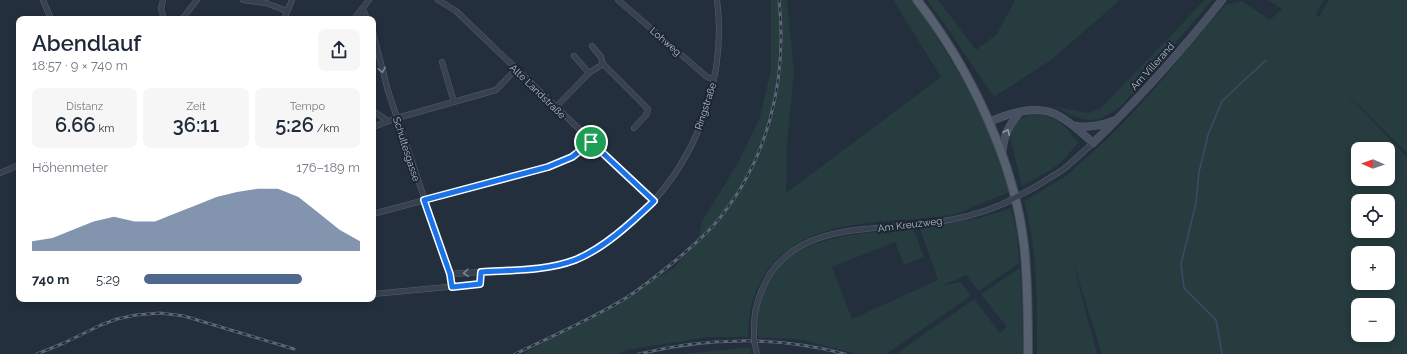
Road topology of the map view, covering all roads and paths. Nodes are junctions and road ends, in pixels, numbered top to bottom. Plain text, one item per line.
1 (43, 0) edge
2 (163, 0) edge
3 (197, 0) edge
4 (243, 0) edge
5 (292, 0) edge
6 (369, 0) edge
7 (438, 0) edge
8 (618, 0) edge
9 (717, 0) edge
10 (917, 0) edge
11 (1222, 0) edge
12 (362, 9) junction
13 (287, 11) junction
14 (50, 16) edge
15 (163, 16) edge
16 (184, 16) edge
17 (285, 16) edge
18 (356, 16) edge
19 (366, 16) edge
20 (376, 44) edge
21 (592, 46) dead end
22 (574, 56) dead end
23 (442, 62) dead end
24 (603, 64) junction
25 (516, 69) junction
26 (589, 72) junction
27 (714, 80) junction
28 (454, 102) junction
29 (555, 108) junction
30 (1020, 112) junction
31 (376, 113) edge
32 (397, 118) junction
33 (1117, 120) junction
34 (388, 121) junction
35 (989, 122) junction
36 (376, 126) edge
37 (1074, 126) junction
38 (634, 128) dead end
39 (591, 142) junction
40 (1093, 143) junction
41 (1002, 155) junction
42 (16, 166) edge
43 (0, 172) edge
44 (424, 200) junction
45 (654, 201) junction
46 (376, 213) edge
47 (481, 272) junction
48 (450, 274) junction
49 (452, 287) junction
50 (376, 294) edge
51 (757, 354) edge
52 (1028, 354) edge

1 - 14 street
2 - 15 street
3 - 16 street
4 - 13 street
5 - 13 street
6 - 12 street
7 - 25 street, Alte Landstraße
8 - 27 street, Lohweg
9 - 27 street, Ringstraße
10 - 35 main road
11 - 33 main road, Am Villerand
12 - 18 street
12 - 19 street
13 - 17 street
20 -> 32 street, Schultesgasse
21 - 24 street
22 - 26 street
23 - 28 street
24 - 26 street
24 - 38 street
25 - 28 street
25 - 29 street, Alte Landstraße
26 - 29 street
27 - 45 street, Ringstraße
28 - 32 street
29 - 39 street, Alte Landstraße
30 - 35 main road
30 - 37 main road
41 -> 30 main road
31 - 34 street
32 - 34 street
32 - 44 street, Schultesgasse
33 - 37 main road
33 - 40 main road, Am Villerand
34 - 36 street
35 - 41 main road
37 - 40 main road
39 - 44 street
39 - 45 street, Alte Landstraße
40 - 51 street, Am Kreuzweg, bridge
41 - 52 main road
42 - 43 street
44 - 46 street
44 - 48 street, Schultesgasse
45 - 47 street, Ringstraße
47 -> 48 street, Ringstraße
47 - 49 street
48 - 49 street, Schultesgasse
49 - 50 street

